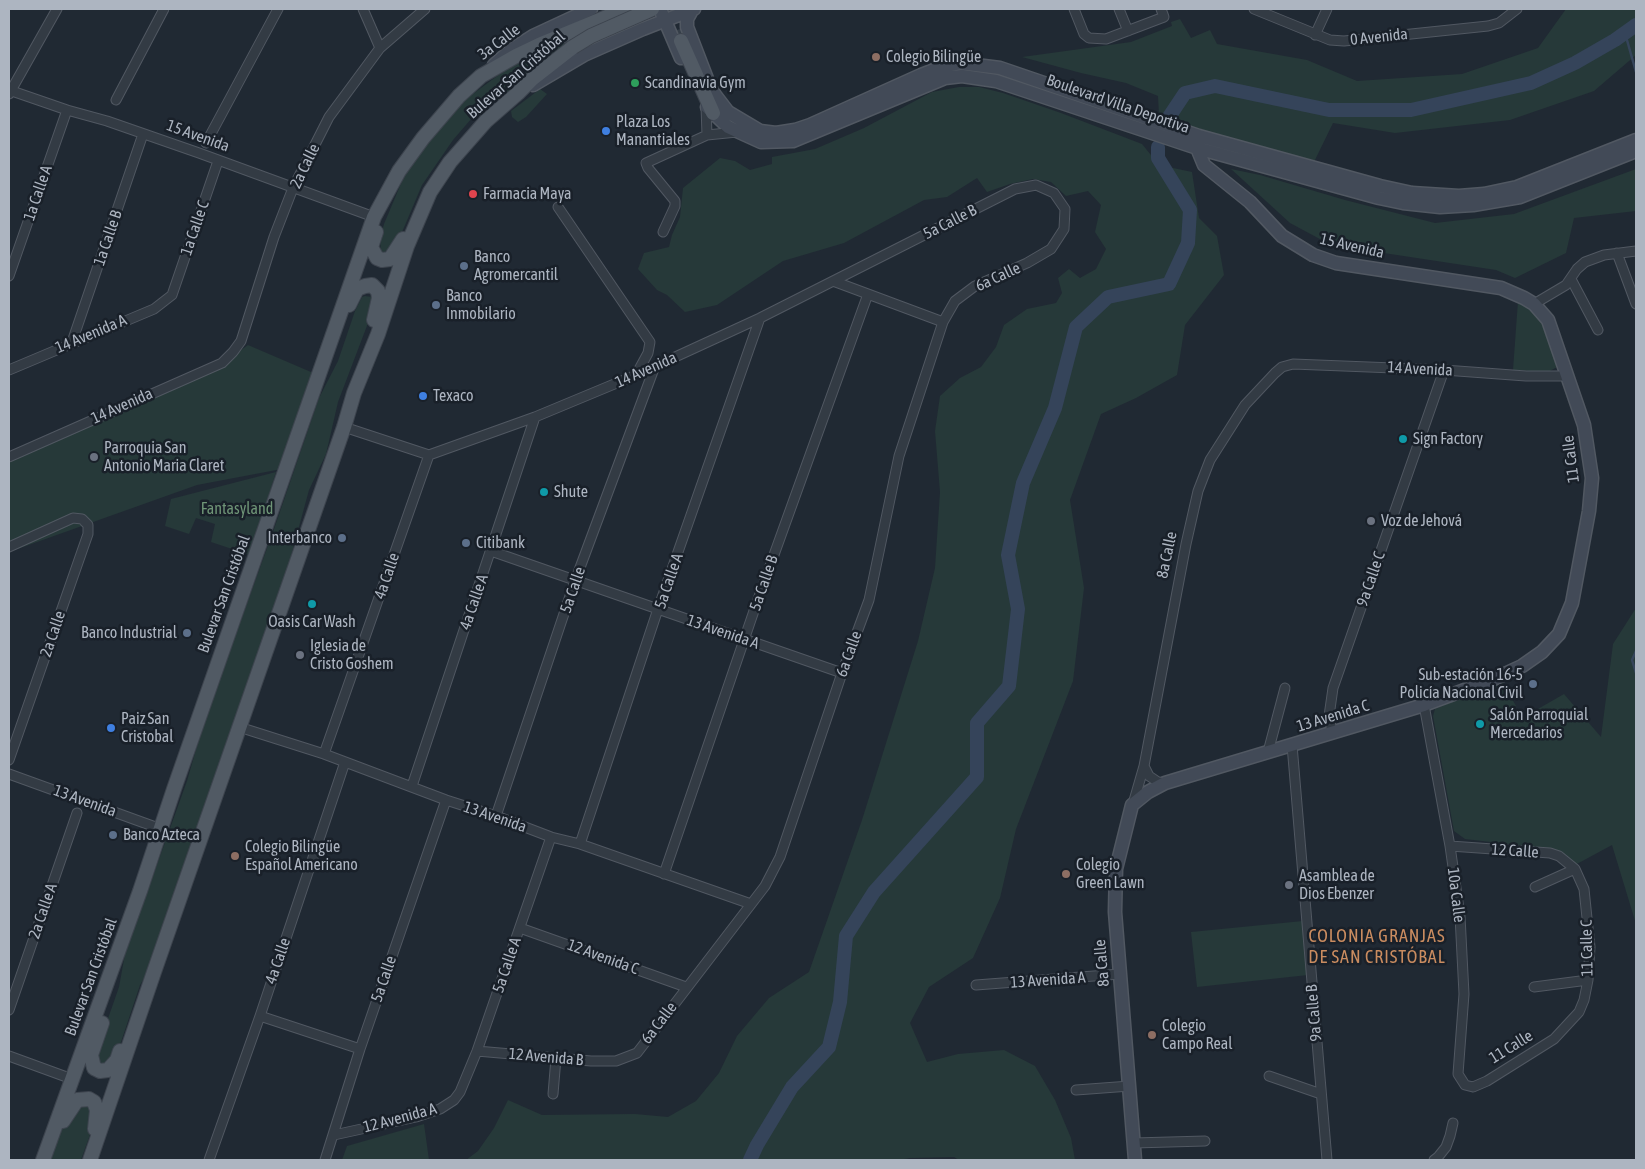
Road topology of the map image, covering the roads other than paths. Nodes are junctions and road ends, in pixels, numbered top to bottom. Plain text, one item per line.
1 (57, 9) edge
2 (164, 9) edge
3 (278, 9) edge
4 (363, 9) edge
5 (425, 9) edge
6 (591, 9) edge
7 (626, 9) edge
8 (634, 9) edge
9 (652, 9) edge
10 (693, 9) edge
11 (1074, 9) edge
12 (1119, 9) edge
13 (1161, 9) edge
14 (1327, 9) edge
15 (1517, 9) edge
16 (1258, 10) edge
17 (662, 14) edge
18 (643, 29) junction
19 (1128, 31) junction
20 (1315, 35) junction
21 (681, 40) tunnel mouth
22 (380, 48) junction
23 (481, 76) junction
24 (10, 92) edge
25 (518, 93) junction
26 (116, 100) dead end
27 (709, 109) junction
28 (67, 110) junction
29 (842, 116) junction
30 (738, 132) junction
31 (143, 134) junction
32 (708, 135) junction
33 (1636, 140) edge
34 (206, 142) dead end
35 (1198, 142) junction
36 (1636, 151) edge
37 (218, 161) junction
38 (399, 171) junction
39 (293, 188) junction
40 (430, 192) junction
41 (1472, 200) junction
42 (558, 207) dead end
43 (374, 217) junction
44 (663, 232) dead end
45 (1051, 249) joint
46 (1636, 251) edge
47 (1617, 253) junction
48 (9, 276) edge
49 (1571, 279) junction
50 (833, 281) junction
51 (868, 294) junction
52 (172, 295) joint
53 (1529, 301) junction
54 (1636, 304) edge
55 (760, 318) junction
56 (943, 322) junction
57 (1598, 330) dead end
58 (72, 342) junction
59 (233, 352) joint
60 (655, 366) junction
61 (9, 370) edge
62 (1444, 370) junction
63 (1275, 373) joint
64 (636, 375) junction
65 (1567, 376) junction
66 (354, 393) junction
67 (312, 395) junction
68 (535, 417) junction
69 (344, 427) junction
70 (429, 456) junction
71 (9, 457) edge
72 (9, 547) edge
73 (492, 551) junction
74 (575, 580) junction
75 (658, 610) junction
76 (745, 640) junction
77 (1542, 652) joint
78 (842, 673) junction
79 (1285, 688) dead end
80 (1424, 705) junction
81 (239, 727) junction
82 (1332, 732) junction
83 (1292, 745) junction
84 (1268, 752) junction
85 (324, 754) junction
86 (9, 760) edge
87 (345, 762) junction
88 (1144, 766) junction
89 (9, 774) edge
90 (1165, 783) junction
91 (412, 786) junction
92 (446, 800) junction
93 (1132, 805) junction
94 (77, 813) dead end
95 (496, 816) junction
96 (161, 829) junction
97 (551, 837) junction
98 (580, 844) junction
99 (1450, 846) junction
100 (1575, 869) junction
101 (664, 874) junction
102 (1535, 887) dead end
103 (751, 904) junction
104 (520, 928) junction
105 (116, 959) junction
106 (154, 972) junction
107 (1120, 974) junction
108 (1588, 980) junction
109 (976, 985) dead end
110 (686, 987) junction
111 (1534, 987) dead end
112 (9, 1010) edge
113 (260, 1016) junction
114 (1569, 1024) joint
115 (360, 1049) junction
116 (477, 1051) junction
117 (9, 1056) edge
118 (556, 1058) junction
119 (616, 1061) joint
120 (1269, 1076) dead end
121 (72, 1079) junction
122 (1465, 1085) joint
123 (1130, 1086) junction
124 (1076, 1090) dead end
125 (460, 1092) joint
126 (553, 1094) dead end
127 (1320, 1094) junction
128 (1453, 1122) dead end
129 (334, 1135) junction
130 (1205, 1141) dead end
131 (1134, 1144) junction
132 (45, 1160) edge
133 (85, 1160) edge
134 (90, 1160) edge
135 (209, 1160) edge
136 (325, 1160) edge
137 (1135, 1160) edge
138 (1327, 1160) edge
139 (1434, 1160) edge

1 - 24 street
2 - 26 street
3 - 34 street
4 - 22 street
5 - 22 street, 2a Calle
6 - 23 street, 3a Calle
7 - 23 main road, Bulevar San Cristóbal
8 - 18 street
9 - 25 main road, Bulevar San Cristóbal, bridge
10 - 17 street
10 - 29 street, Boulevard Villa Deportiva
11 - 19 street
12 - 19 street
13 - 19 street
14 - 20 street
15 - 20 street, 0 Avenida
16 - 20 street, 0 Avenida
17 - 18 street
17 - 27 street, Boulevard Villa Deportiva
18 - 25 street
21 - 27 main road
22 - 39 street, 2a Calle
23 - 38 main road, Bulevar San Cristóbal
24 - 28 street, 15 Avenida
25 - 40 main road, Bulevar San Cristóbal
27 - 30 street, Boulevard Villa Deportiva
27 - 32 street
28 - 31 street, 15 Avenida
28 - 48 street, 1a Calle A
29 - 30 street, Boulevard Villa Deportiva
29 - 35 street, Boulevard Villa Deportiva
30 - 32 street
31 - 37 street, 15 Avenida
31 - 58 street, 1a Calle B
32 - 44 street
33 - 41 street, Boulevard Villa Deportiva
35 - 41 street, Boulevard Villa Deportiva
35 - 53 street, 15 Avenida
36 - 41 street, Boulevard Villa Deportiva
37 - 39 street, 15 Avenida
37 - 52 street, 1a Calle C
38 - 40 main road
38 - 43 main road, Bulevar San Cristóbal
39 - 43 street, 15 Avenida
39 - 59 street, 2a Calle
40 - 66 main road, Bulevar San Cristóbal
42 - 64 street
43 - 67 main road, Bulevar San Cristóbal
45 - 50 street, 5a Calle B
45 - 56 street, 6a Calle
46 - 47 street
47 - 49 street
47 - 54 street
49 - 53 street
49 - 57 street
50 - 51 street
50 - 55 street, 14 Avenida
51 - 56 street
51 - 76 street, 5a Calle B
52 - 58 street, 14 Avenida A
53 - 65 street, 11 Calle
55 - 60 street, 14 Avenida
55 - 75 street, 5a Calle A
56 - 78 street, 6a Calle
58 - 61 street, 14 Avenida A
59 - 71 street, 14 Avenida
60 - 64 street, 14 Avenida
60 - 74 street, 5a Calle
62 - 63 street, 14 Avenida
62 - 65 street, 14 Avenida
62 - 82 street, 9a Calle C
63 - 88 street, 8a Calle
64 - 68 street, 14 Avenida
65 - 77 street, 11 Calle
66 - 67 main road
66 - 69 main road, Bulevar San Cristóbal
67 - 96 main road, Bulevar San Cristóbal
68 - 70 street, 14 Avenida
68 - 73 street, 4a Calle A
69 - 70 street
69 - 81 main road, Bulevar San Cristóbal
70 - 85 street, 4a Calle
72 - 86 street, 2a Calle
73 - 74 street, 13 Avenida A
73 - 91 street, 4a Calle A
74 - 75 street, 13 Avenida A
74 - 95 street, 5a Calle
75 - 76 street, 13 Avenida A
75 - 98 street, 5a Calle A
76 - 78 street, 13 Avenida A
76 - 101 street, 5a Calle B
77 - 80 street, 13 Avenida C
78 - 103 street, 6a Calle
79 - 84 street
80 - 82 street, 13 Avenida C
80 - 99 street, 10a Calle
81 - 85 street, 13 Avenida
81 - 106 main road, Bulevar San Cristóbal
82 - 83 street, 13 Avenida C
83 - 84 street, 13 Avenida C
83 - 127 street, 9a Calle B
84 - 90 street, 13 Avenida C
85 - 87 street, 13 Avenida
87 - 91 street, 13 Avenida
87 - 113 street, 4a Calle
88 - 90 street
88 - 93 street, 8a Calle
89 - 96 street, 13 Avenida
90 - 93 street, 13 Avenida C
91 - 92 street, 13 Avenida
92 - 95 street, 13 Avenida
92 - 115 street, 5a Calle
93 - 107 street, 8a Calle
94 - 112 street, 2a Calle A
95 - 97 street, 13 Avenida
96 - 105 main road, Bulevar San Cristóbal
97 - 98 street, 13 Avenida
97 - 104 street, 5a Calle A
98 - 101 street, 13 Avenida
99 - 100 street, 12 Calle
99 - 122 street, 10a Calle
100 - 102 street
100 - 108 street, 11 Calle C
101 - 103 street, 13 Avenida
103 - 110 street, 6a Calle
104 - 110 street, 12 Avenida C
104 - 116 street, 5a Calle A
105 - 106 main road
105 - 121 main road, Bulevar San Cristóbal
106 - 134 main road, Bulevar San Cristóbal
107 - 109 street, 13 Avenida A
107 - 123 street, 8a Calle
108 - 111 street
108 - 114 street, 11 Calle C
110 - 119 street, 6a Calle
113 - 115 street
113 - 135 street, 4a Calle
114 - 122 street, 11 Calle
115 - 129 street, 5a Calle
116 - 118 street, 12 Avenida B
116 - 125 street, 5a Calle A
117 - 121 street
118 - 119 street, 12 Avenida B
118 - 126 street
120 - 127 street
121 - 132 main road, Bulevar San Cristóbal
123 - 124 street
123 - 131 street, 8a Calle
125 - 129 street, 12 Avenida A
127 - 138 street, 9a Calle B
128 - 139 street
129 - 136 street, 5a Calle
130 - 131 street
131 - 137 street, 8a Calle
132 - 133 main road

